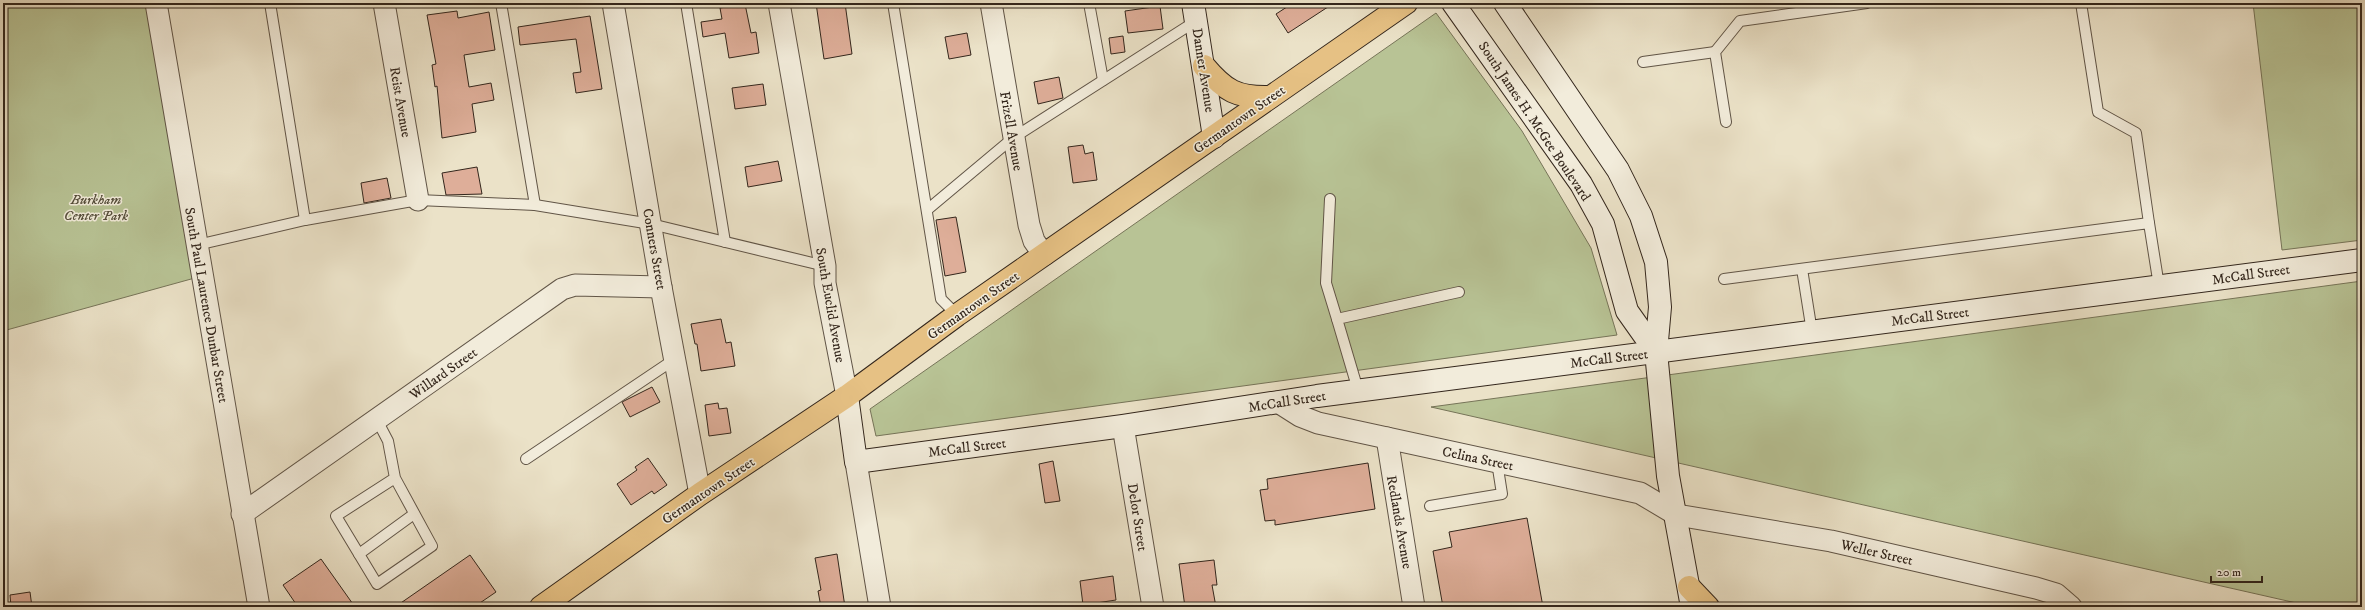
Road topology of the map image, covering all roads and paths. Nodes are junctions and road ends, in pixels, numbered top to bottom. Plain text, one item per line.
1 (156, 3) edge
2 (270, 3) edge
3 (384, 3) edge
4 (501, 3) edge
5 (613, 3) edge
6 (686, 3) edge
7 (779, 3) edge
8 (893, 3) edge
9 (991, 3) edge
10 (1089, 3) edge
11 (1406, 3) edge
12 (1453, 3) edge
13 (1505, 3) edge
14 (1867, 3) edge
15 (2081, 3) edge
16 (1194, 12) edge
17 (1715, 52) junction
18 (1643, 62) dead end
19 (1204, 66) junction
20 (1103, 80) junction
21 (1270, 97) junction
22 (1726, 122) dead end
23 (1214, 137) junction
24 (1013, 138) junction
25 (1330, 199) dead end
26 (418, 200) junction
27 (535, 205) junction
28 (927, 210) junction
29 (305, 220) junction
30 (2148, 223) junction
31 (651, 224) junction
32 (725, 242) junction
33 (197, 245) junction
34 (1044, 255) junction
35 (2362, 260) edge
36 (825, 266) junction
37 (1802, 269) junction
38 (1724, 279) dead end
39 (2159, 286) junction
40 (661, 287) junction
41 (1459, 292) dead end
42 (957, 315) junction
43 (1337, 319) junction
44 (1812, 332) junction
45 (1656, 352) junction
46 (675, 359) junction
47 (1358, 390) junction
48 (847, 396) junction
49 (1278, 402) junction
50 (378, 420) junction
51 (1123, 426) junction
52 (1387, 438) junction
53 (526, 459) dead end
54 (856, 462) junction
55 (1497, 462) junction
56 (395, 478) junction
57 (700, 494) junction
58 (1430, 506) dead end
59 (242, 514) junction
60 (414, 514) junction
61 (1677, 515) junction
62 (359, 554) junction
63 (1691, 597) edge
64 (259, 607) edge
65 (541, 607) edge
66 (880, 607) edge
67 (1153, 607) edge
68 (1414, 607) edge
69 (1708, 607) edge
70 (2071, 607) edge

1 - 33 street, South Paul Laurence Dunbar Street
2 - 29 lane
3 - 26 street, Reist Avenue
4 - 27 lane
5 - 31 street, Conners Street
6 - 32 lane
7 - 36 street, South Euclid Avenue
8 - 28 lane
9 - 24 street, Frizell Avenue
10 - 20 lane
11 - 21 main road, Germantown Street
12 - 45 street, South James H. McGee Boulevard
13 - 45 street, South James H. McGee Boulevard
14 - 17 lane
15 - 30 lane
16 - 19 street, Danner Avenue
16 - 20 lane
17 - 18 lane
17 - 22 lane
19 - 21 main road
19 - 23 street, Danner Avenue
20 - 24 lane
21 - 23 main road, Germantown Street
23 - 34 main road, Germantown Street
24 - 28 lane
24 - 34 street, Frizell Avenue
25 - 43 lane
26 - 27 lane
26 - 29 lane
27 - 31 lane
28 - 42 lane
29 - 33 lane
30 - 37 lane
30 - 39 lane
31 - 32 lane
31 - 40 street, Conners Street
32 - 36 lane
33 - 59 street, South Paul Laurence Dunbar Street
34 - 42 main road, Germantown Street
35 - 39 street, McCall Street
36 - 48 street, South Euclid Avenue
37 - 38 lane
37 - 44 lane
39 - 44 street, McCall Street
40 - 46 street, Conners Street
40 - 50 street, Willard Street
41 - 43 lane
42 - 48 main road, Germantown Street
43 - 47 lane
44 - 45 street, McCall Street
45 - 47 street, McCall Street
45 - 61 street, South James H. McGee Boulevard
46 - 53 lane
46 - 57 street, Conners Street
47 - 49 street, McCall Street
48 - 54 street, South Euclid Avenue
48 - 57 main road, Germantown Street
49 - 51 street, McCall Street
49 - 52 street, Celina Street
50 - 56 lane
50 - 59 street, Willard Street
51 - 54 street, McCall Street
51 - 67 street, Delor Street
52 - 55 street, Celina Street
52 - 68 street, Redlands Avenue
54 - 66 street, South Euclid Avenue
55 - 58 lane
55 - 61 street, Celina Street
56 - 60 lane
56 - 62 lane
57 - 65 main road, Germantown Street
59 - 64 street, South Paul Laurence Dunbar Street
60 - 62 lane
60 - 62 lane
61 - 63 street, South James H. McGee Boulevard
61 - 70 street, Weller Street
63 - 69 main road

